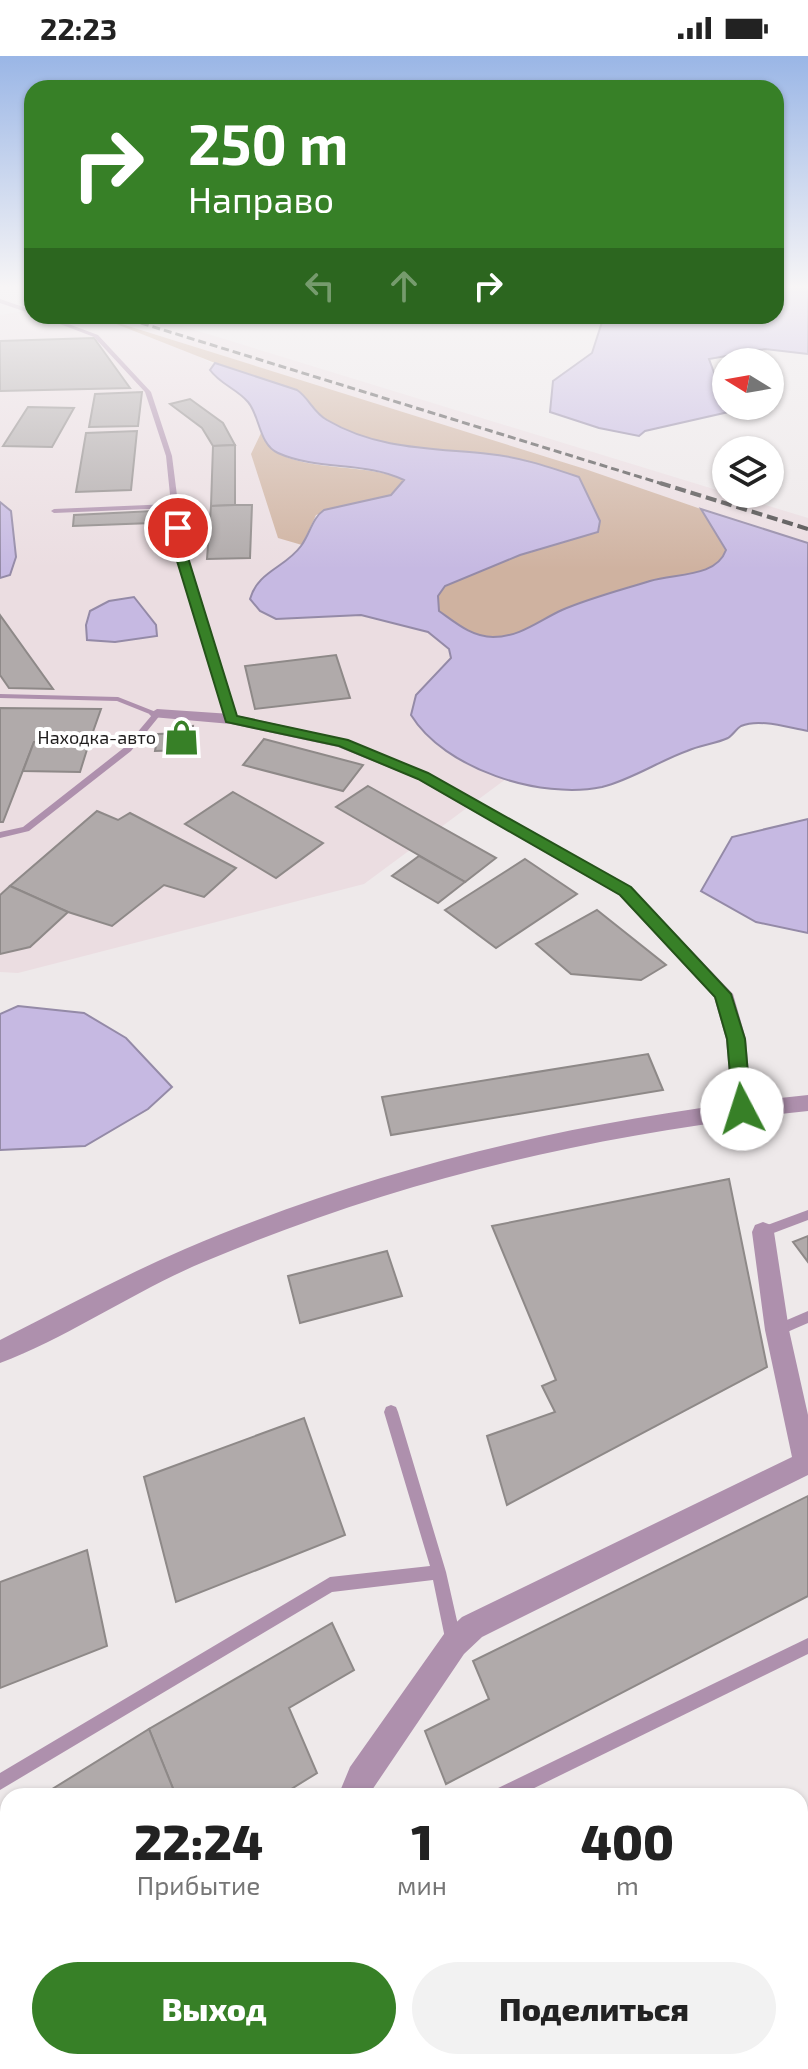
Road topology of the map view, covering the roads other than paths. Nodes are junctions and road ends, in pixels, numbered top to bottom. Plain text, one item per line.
1 (138, 381) edge
2 (176, 506) junction
3 (54, 511) dead end
4 (1, 695) edge
5 (157, 714) junction
6 (231, 719) junction
7 (0, 835) edge
8 (808, 1103) edge
9 (742, 1109) junction
10 (808, 1215) edge
11 (763, 1232) joint
12 (808, 1317) edge
13 (777, 1330) junction
14 (0, 1352) edge
15 (391, 1412) dead end
16 (807, 1463) edge
17 (439, 1572) junction
18 (454, 1644) junction
19 (808, 1646) edge
20 (0, 1782) edge
21 (357, 1788) edge
22 (516, 1788) edge

1 - 2 lane
2 - 3 lane
2 - 6 lane
4 - 5 lane
5 - 6 street
5 - 7 lane
6 - 9 street
8 - 9 street
9 - 14 street
10 - 11 lane
11 - 13 street
12 - 13 lane
13 - 16 street
15 - 17 lane
16 - 18 street
17 - 18 lane
17 - 20 lane
18 - 21 street
19 - 22 lane

